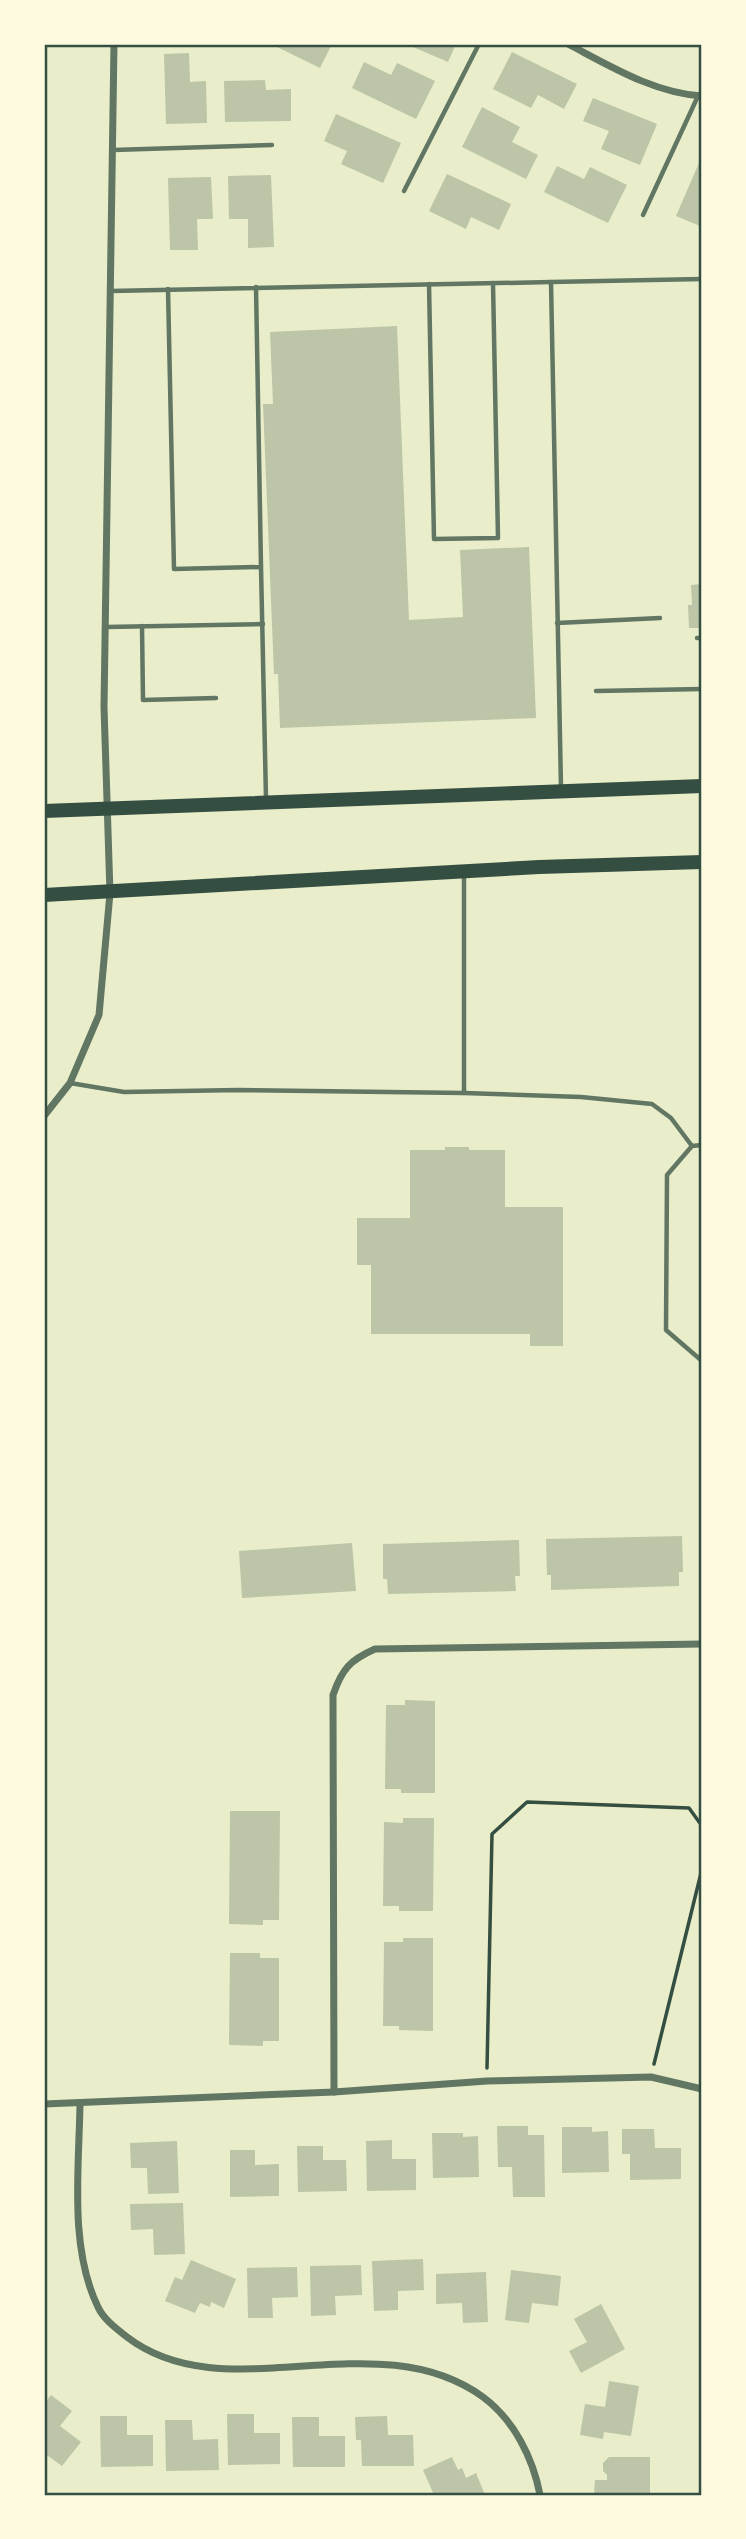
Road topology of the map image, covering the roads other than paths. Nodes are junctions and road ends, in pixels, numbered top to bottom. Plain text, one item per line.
1 (114, 44) edge
2 (479, 44) edge
3 (568, 44) edge
4 (700, 96) edge
5 (272, 145) dead end
6 (112, 150) junction
7 (404, 191) dead end
8 (643, 215) dead end
9 (702, 279) edge
10 (551, 282) junction
11 (493, 283) junction
12 (429, 284) junction
13 (256, 288) junction
14 (168, 289) junction
15 (110, 291) junction
16 (261, 567) junction
17 (660, 618) dead end
18 (557, 623) junction
19 (262, 624) junction
20 (142, 626) junction
21 (105, 627) junction
22 (702, 689) edge
23 (596, 691) dead end
24 (216, 698) dead end
25 (702, 786) edge
26 (561, 792) junction
27 (266, 803) junction
28 (109, 809) junction
29 (44, 811) edge
30 (702, 862) edge
31 (464, 871) junction
32 (110, 893) junction
33 (44, 895) edge
34 (70, 1083) junction
35 (464, 1093) junction
36 (44, 1116) edge
37 (702, 1145) edge
38 (692, 1146) junction
39 (702, 1361) edge
40 (702, 1644) edge
41 (702, 2089) edge
42 (334, 2092) junction
43 (44, 2104) edge
44 (80, 2104) junction
45 (540, 2495) edge

1 - 6 street
2 - 7 lane
3 - 4 street
4 - 8 lane
5 - 6 lane
6 - 15 street
9 - 10 lane
10 - 11 lane
10 - 18 lane
11 - 12 lane
11 - 12 lane
12 - 13 lane
13 - 14 lane
13 - 16 lane
14 - 15 lane
14 - 16 lane
15 - 21 street
16 - 19 lane
17 - 18 lane
18 - 26 lane
19 - 20 lane
19 - 27 lane
20 - 21 lane
20 - 24 lane
21 - 28 street
22 - 23 lane
25 - 26 main road
26 - 27 main road
27 - 28 main road
28 - 29 main road
28 - 32 street
30 - 31 main road
31 - 32 main road
31 - 35 lane
32 - 33 main road
32 - 34 street
34 - 35 lane
34 - 36 street
35 - 38 lane
37 - 38 lane
38 - 39 lane
40 - 42 street
41 - 42 street
42 - 44 street
43 - 44 street
44 - 45 street

